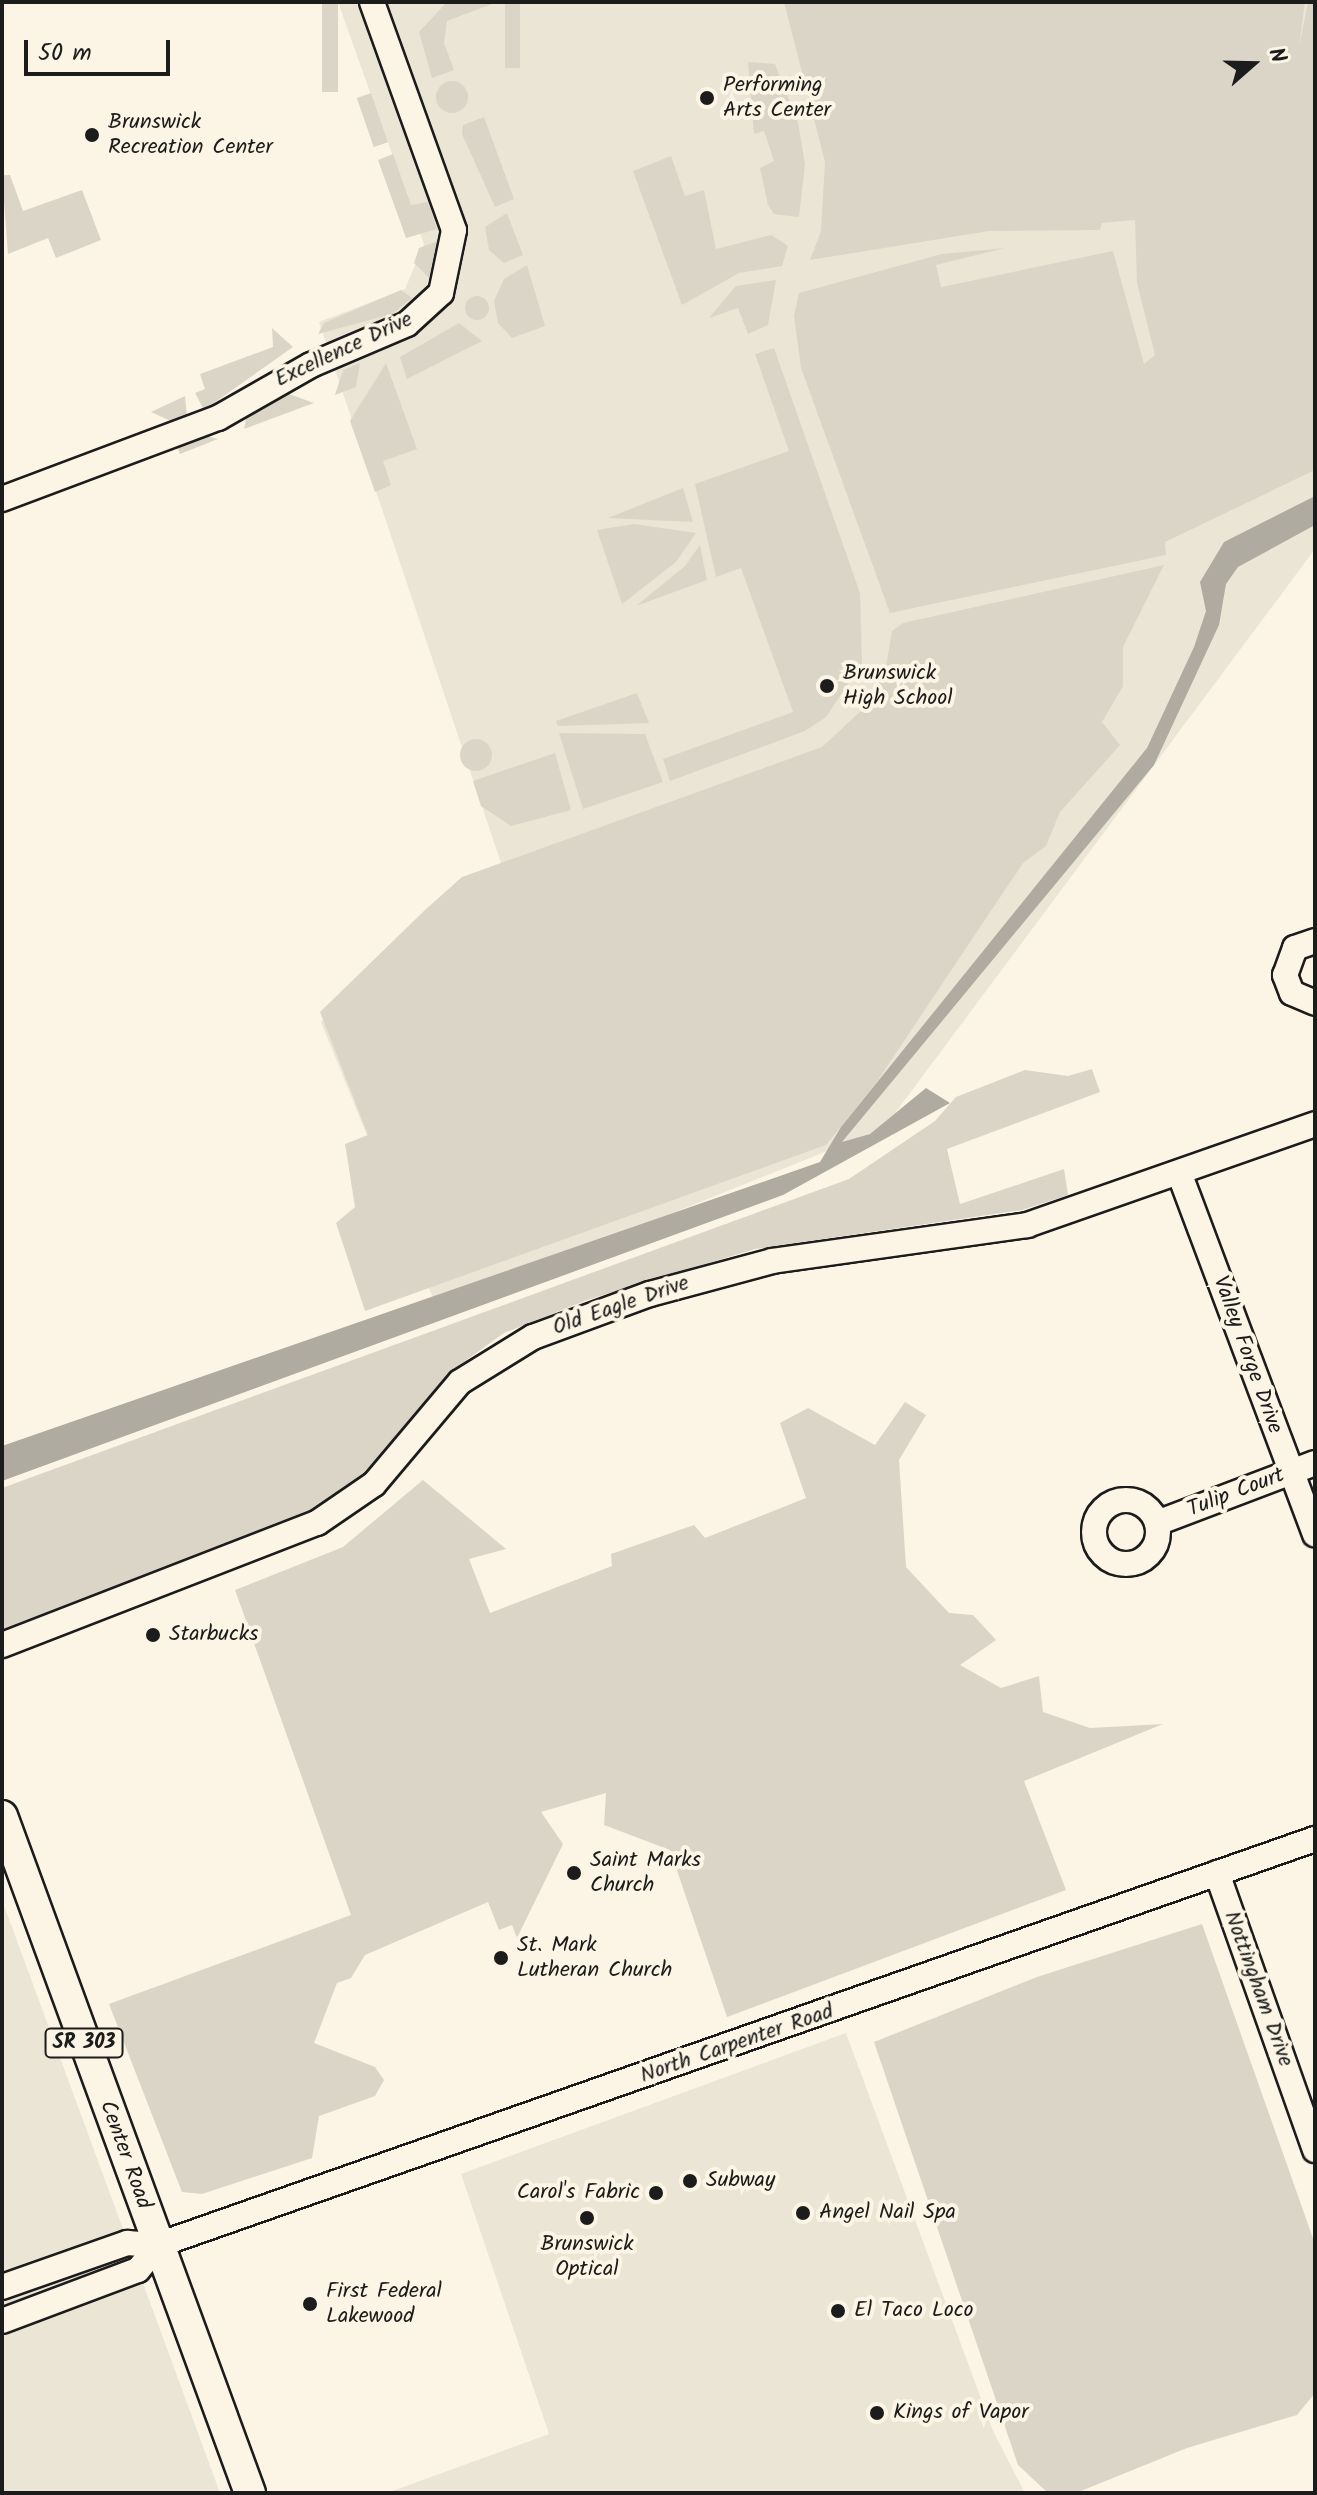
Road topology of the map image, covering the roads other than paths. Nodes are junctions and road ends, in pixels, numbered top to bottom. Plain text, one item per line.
1 (372, 2) edge
2 (2, 499) edge
3 (1315, 941) edge
4 (1315, 1003) edge
5 (1315, 1124) edge
6 (1180, 1175) junction
7 (1315, 1463) edge
8 (1291, 1472) junction
9 (1157, 1523) dead end
10 (1315, 1535) edge
11 (2, 1645) edge
12 (2, 1816) edge
13 (1315, 1839) edge
14 (1217, 1873) junction
15 (1315, 2150) edge
16 (158, 2245) junction
17 (2, 2287) edge
18 (2, 2321) edge
19 (250, 2493) edge

1 - 2 street, Excellence Drive
3 - 4 street
5 - 6 street, Old Eagle Drive
6 - 8 street, Valley Forge Drive
6 - 11 street, Old Eagle Drive
7 - 8 street, Tulip Court
8 - 9 street, Tulip Court
8 - 10 street, Valley Forge Drive
12 - 16 main road, Center Road / SR 303
13 - 14 street, North Carpenter Road
14 - 15 street, Nottingham Drive
14 - 16 street, North Carpenter Road
16 - 17 street
16 - 18 street
16 - 19 main road, Center Road / SR 303

